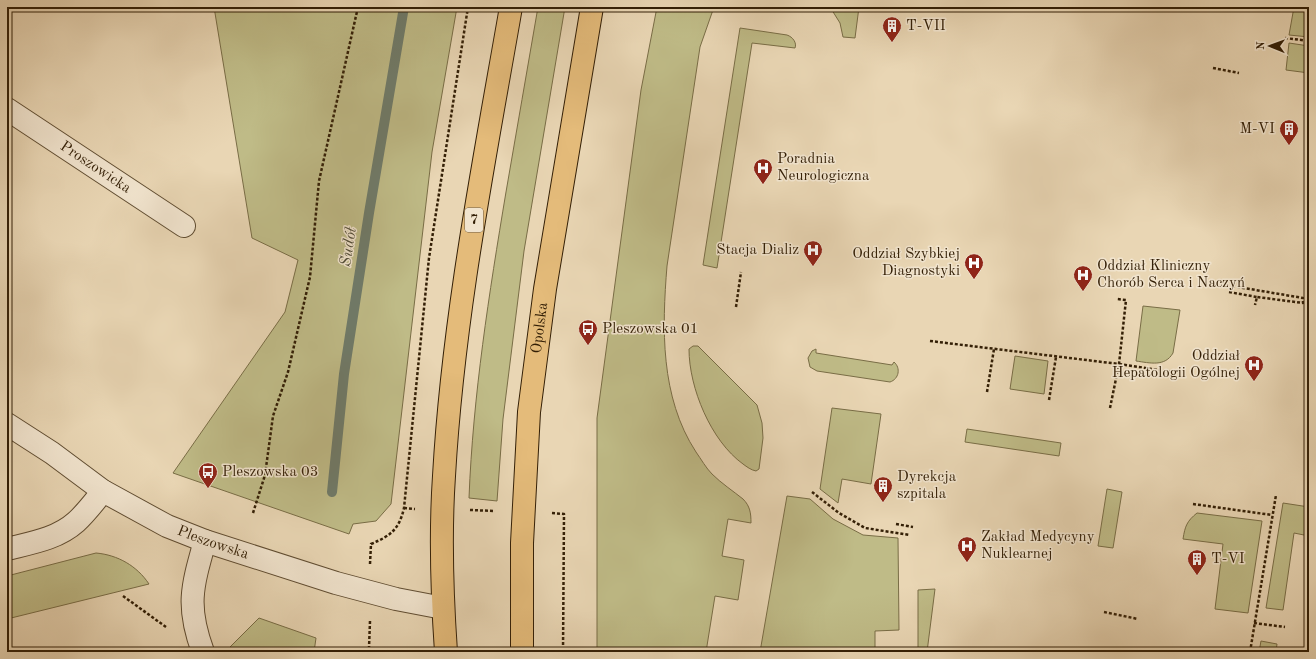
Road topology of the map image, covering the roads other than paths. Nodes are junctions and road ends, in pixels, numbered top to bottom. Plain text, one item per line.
1 (511, 7) edge
2 (592, 7) edge
3 (7, 109) edge
4 (184, 226) dead end
5 (7, 424) edge
6 (103, 491) junction
7 (205, 542) junction
8 (7, 549) edge
9 (443, 608) junction
10 (203, 652) edge
11 (446, 652) edge
12 (522, 652) edge

1 - 9 main road, 7
2 - 12 main road, Opolska
3 - 4 street, Proszowicka
5 - 6 street, Pleszowska
6 - 7 street, Pleszowska
6 - 8 street
7 - 9 street, Pleszowska
7 - 10 street
9 - 11 main road, 7

